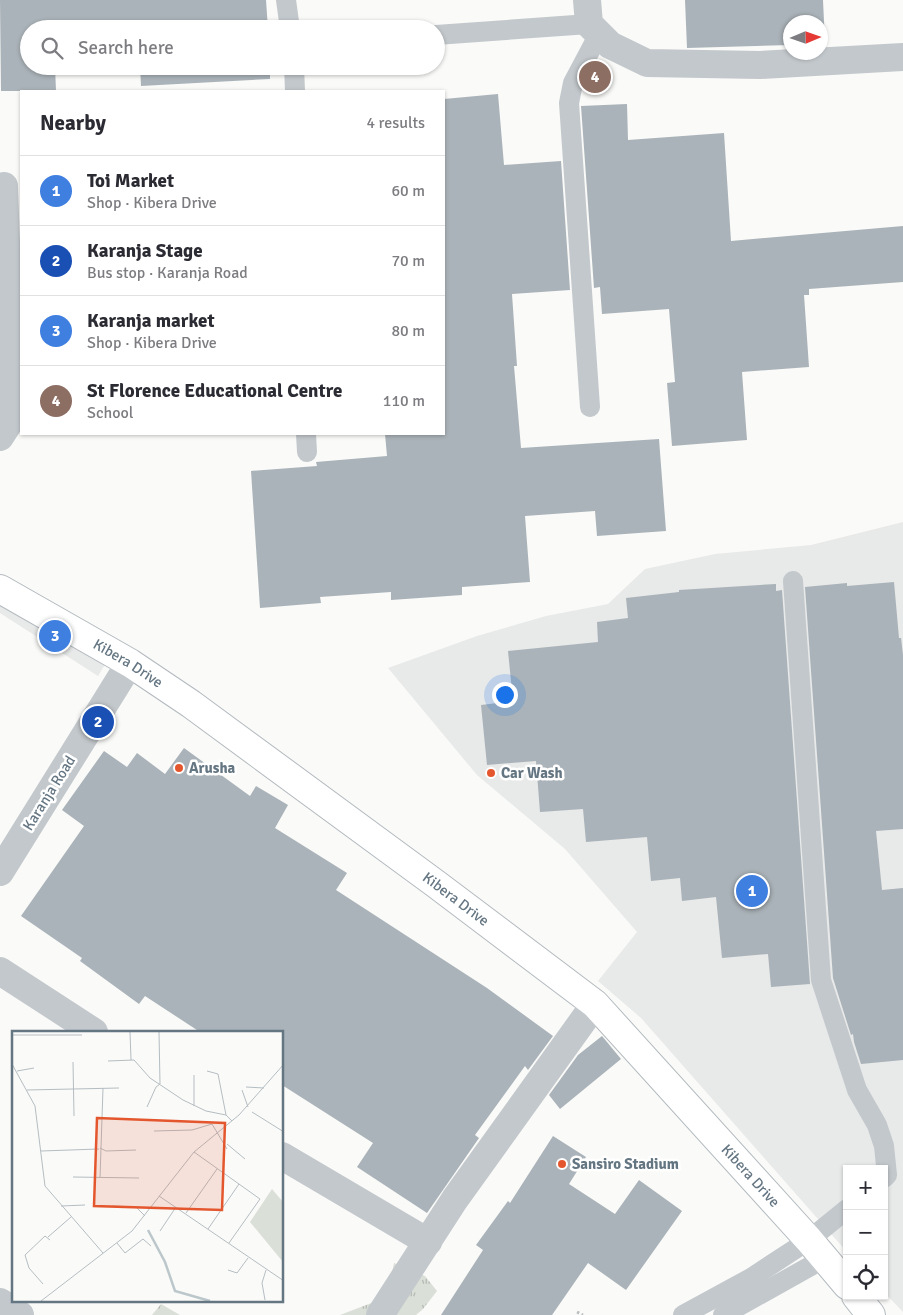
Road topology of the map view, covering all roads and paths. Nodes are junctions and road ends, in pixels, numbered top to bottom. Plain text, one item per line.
1 (286, 0) edge
2 (289, 20) edge
3 (592, 20) edge
4 (445, 34) edge
5 (903, 57) edge
6 (294, 75) edge
7 (295, 90) edge
8 (4, 186) dead end
9 (590, 408) dead end
10 (0, 437) edge
11 (793, 581) dead end
12 (0, 589) edge
13 (130, 663) junction
14 (8, 841) edge
15 (0, 872) edge
16 (0, 971) edge
17 (595, 1004) junction
18 (92, 1031) edge
19 (284, 1157) edge
20 (886, 1165) edge
21 (846, 1210) edge
22 (428, 1242) junction
23 (817, 1249) junction
24 (843, 1280) edge
25 (859, 1300) edge
26 (0, 1302) edge
27 (577, 1312) dead end
28 (20, 1315) edge
29 (380, 1315) edge
30 (583, 1315) edge
31 (683, 1315) edge
32 (722, 1315) edge
33 (871, 1315) edge

1 - 2 lane
3 - 4 lane
3 - 5 street
3 - 9 lane
6 - 7 lane
8 - 10 street
11 - 20 lane
12 - 13 street, Kibera Drive
13 - 14 street, Karanja Road
13 - 17 street, Kibera Drive
14 - 15 street, Karanja Road
16 - 18 street
17 - 22 street
17 - 23 street, Kibera Drive
19 - 22 street
21 - 23 lane
22 - 29 street
23 - 24 street, Kibera Drive
23 - 31 lane
23 - 32 lane
25 - 33 street
26 - 28 street
27 - 30 path

